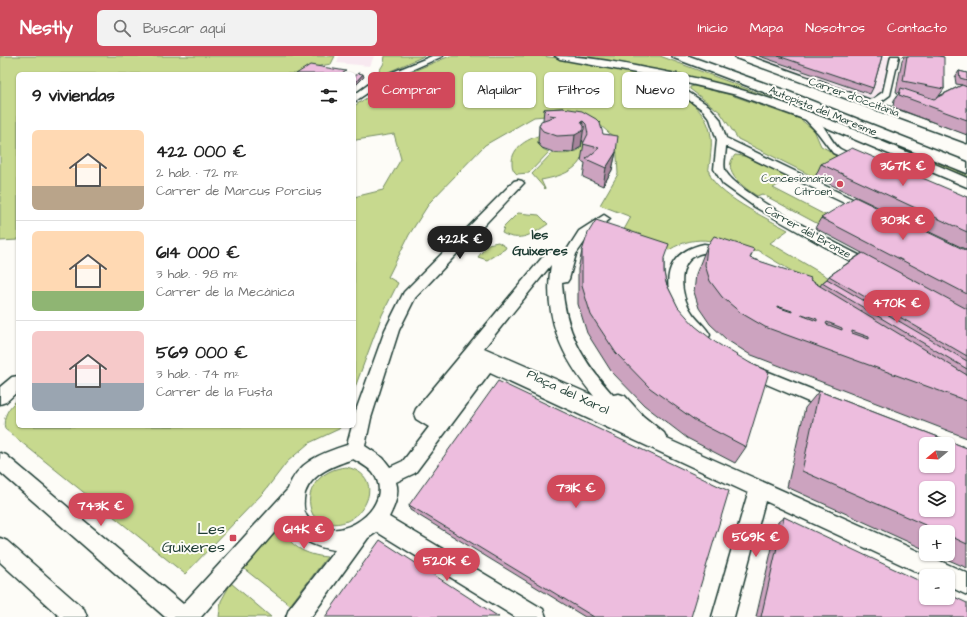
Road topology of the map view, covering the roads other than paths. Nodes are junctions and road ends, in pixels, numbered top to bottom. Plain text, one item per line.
1 (439, 56) edge
2 (560, 56) edge
3 (678, 56) edge
4 (701, 56) edge
5 (740, 56) edge
6 (895, 56) edge
7 (626, 67) junction
8 (638, 72) edge
9 (700, 82) junction
10 (689, 84) edge
11 (689, 96) edge
12 (356, 97) edge
13 (869, 102) junction
14 (808, 117) junction
15 (850, 134) junction
16 (967, 139) edge
17 (722, 140) junction
18 (827, 140) junction
19 (967, 157) edge
20 (870, 165) edge
21 (967, 168) edge
22 (518, 183) dead end
23 (967, 183) edge
24 (874, 213) edge
25 (604, 219) dead end
26 (739, 257) edge
27 (886, 275) edge
28 (714, 346) edge
29 (736, 362) edge
30 (16, 384) edge
31 (0, 397) edge
32 (843, 410) edge
33 (433, 420) joint
34 (355, 450) junction
35 (676, 452) junction
36 (0, 460) edge
37 (386, 478) junction
38 (758, 490) junction
39 (296, 495) junction
40 (368, 526) junction
41 (0, 548) edge
42 (967, 584) edge
43 (76, 617) edge
44 (182, 617) edge
45 (186, 617) edge
46 (297, 617) edge
47 (535, 617) edge
48 (723, 617) edge

1 - 12 street
2 - 7 street
3 - 21 highway, Autopista del Maresme
4 - 19 highway, Autopista del Maresme
5 - 13 street, Carrer d'Occitània
6 - 13 street
7 - 8 street
7 - 9 street
9 - 10 street
9 - 14 street
11 - 17 street, Carrer del Bronze
13 - 16 street, Carrer d'Occitània
14 - 15 street
14 - 18 street
15 - 18 street
15 - 23 street
17 - 24 street
17 - 27 street, Carrer del Bronze
18 - 20 street
22 - 34 street
25 - 35 street
26 - 28 street
29 - 32 street
30 - 31 street
33 - 33 street, Plaça del Xarol
34 - 37 street
34 - 39 street
35 - 37 street
35 - 38 street
36 - 44 street
37 - 40 street
38 - 42 street
38 - 48 street
39 - 40 street
39 - 45 street
40 - 46 street
40 - 47 street
41 - 43 street

